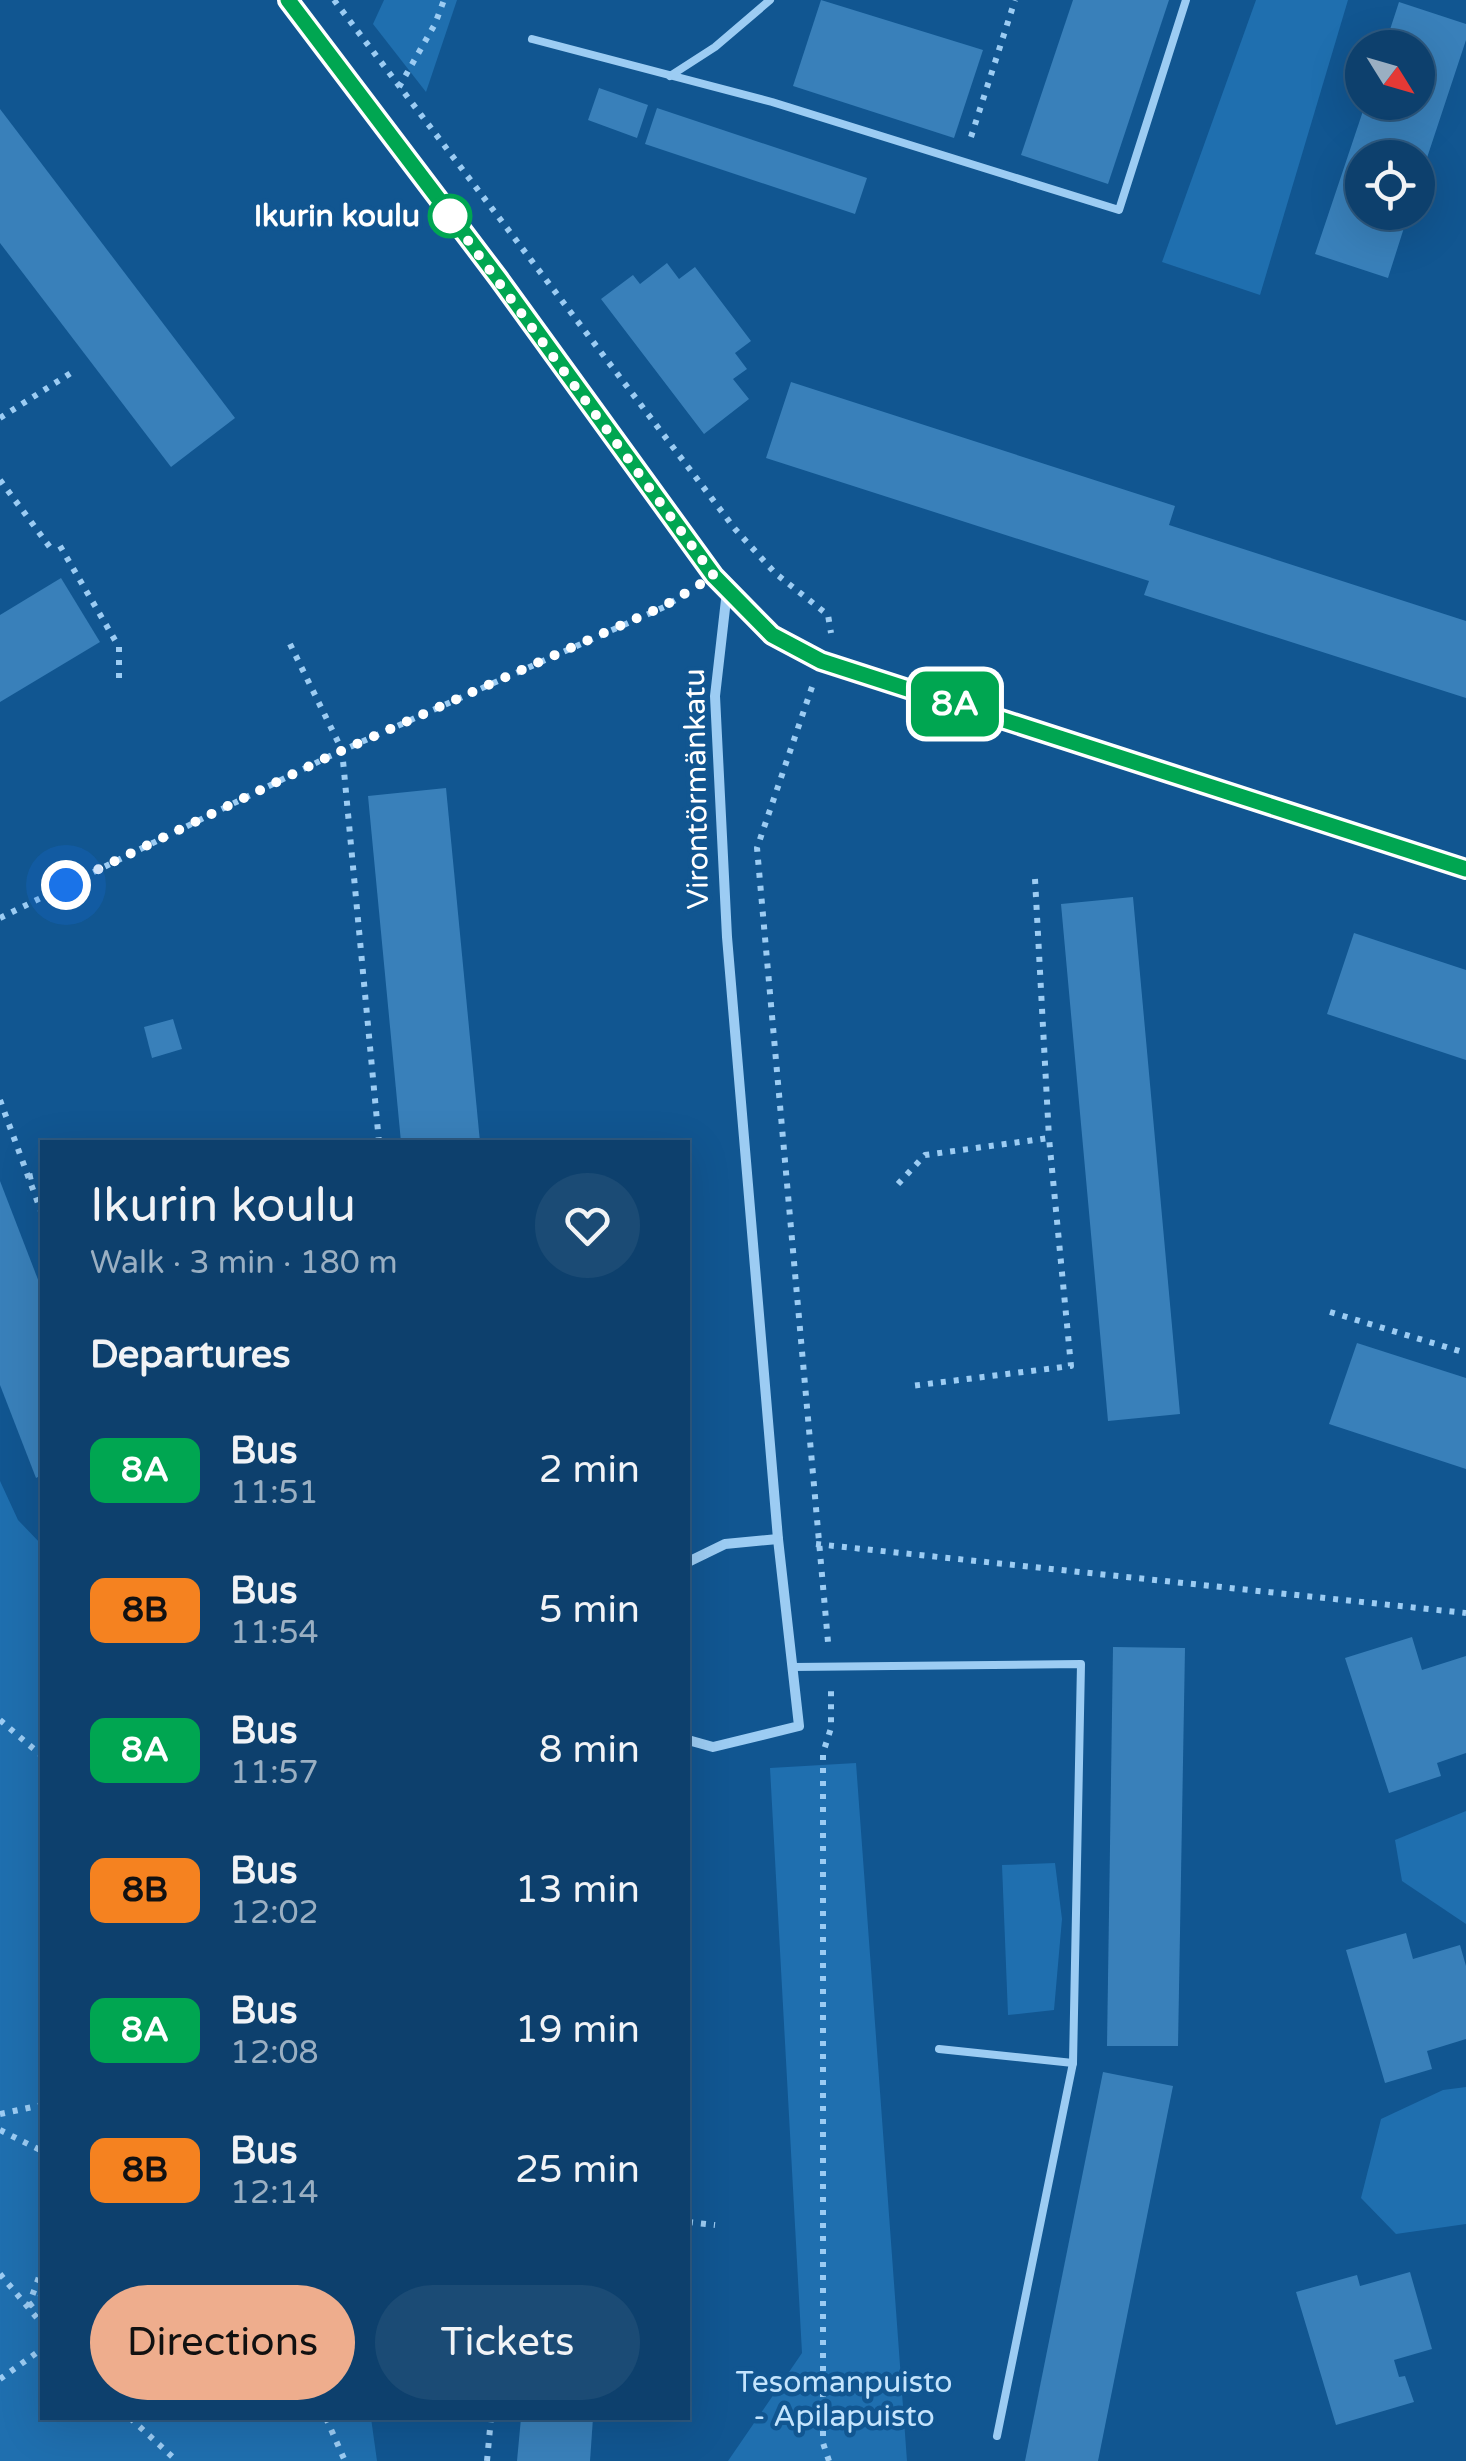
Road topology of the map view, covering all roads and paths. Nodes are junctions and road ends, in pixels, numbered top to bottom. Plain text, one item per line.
1 (288, 0) edge
2 (444, 0) edge
3 (770, 0) edge
4 (1015, 0) edge
5 (1186, 0) edge
6 (532, 39) dead end
7 (670, 76) junction
8 (399, 87) dead end
9 (963, 162) junction
10 (74, 371) dead end
11 (0, 418) edge
12 (0, 480) edge
13 (714, 576) junction
14 (727, 591) junction
15 (290, 644) dead end
16 (119, 678) dead end
17 (342, 750) junction
18 (1466, 869) edge
19 (1034, 879) dead end
20 (0, 918) edge
21 (0, 1100) edge
22 (1050, 1138) junction
23 (379, 1140) edge
24 (40, 1174) edge
25 (28, 1176) junction
26 (898, 1184) dead end
27 (40, 1209) edge
28 (1330, 1312) dead end
29 (1466, 1353) edge
30 (910, 1386) dead end
31 (778, 1540) junction
32 (690, 1561) edge
33 (1466, 1613) edge
34 (794, 1666) junction
35 (0, 1720) edge
36 (690, 1741) edge
37 (823, 1752) dead end
38 (40, 1754) edge
39 (939, 2049) dead end
40 (1073, 2063) junction
41 (40, 2106) edge
42 (0, 2114) edge
43 (0, 2130) edge
44 (40, 2150) edge
45 (690, 2222) edge
46 (715, 2226) dead end
47 (0, 2274) edge
48 (40, 2274) edge
49 (40, 2298) edge
50 (28, 2307) junction
51 (40, 2322) edge
52 (40, 2350) edge
53 (0, 2379) edge
54 (132, 2420) edge
55 (327, 2420) edge
56 (490, 2420) edge
57 (997, 2436) dead end
58 (177, 2461) edge
59 (345, 2461) edge
60 (487, 2461) edge
61 (829, 2461) edge

1 - 13 street
2 - 8 path
3 - 7 lane
4 - 9 path
5 - 9 lane
6 - 7 lane
7 - 9 lane
10 - 11 path
12 - 16 path
13 - 14 street
13 - 17 path
14 - 18 street
14 - 31 street, Virontörmänkatu
15 - 17 path
17 - 20 path
17 - 23 path
19 - 22 path
21 - 25 path
22 - 26 path
22 - 30 path
24 - 25 path
25 - 27 path
28 - 29 path
31 - 32 street
31 - 33 path
31 - 34 street, Virontörmänkatu
34 - 36 street, Virontörmänkatu
34 - 40 lane
35 - 38 path
37 - 61 path
39 - 40 lane
40 - 57 lane
41 - 42 path
43 - 44 path
45 - 46 path
47 - 50 path
48 - 50 path
49 - 50 path
50 - 51 path
52 - 53 path
54 - 58 path
55 - 59 path
56 - 60 path

